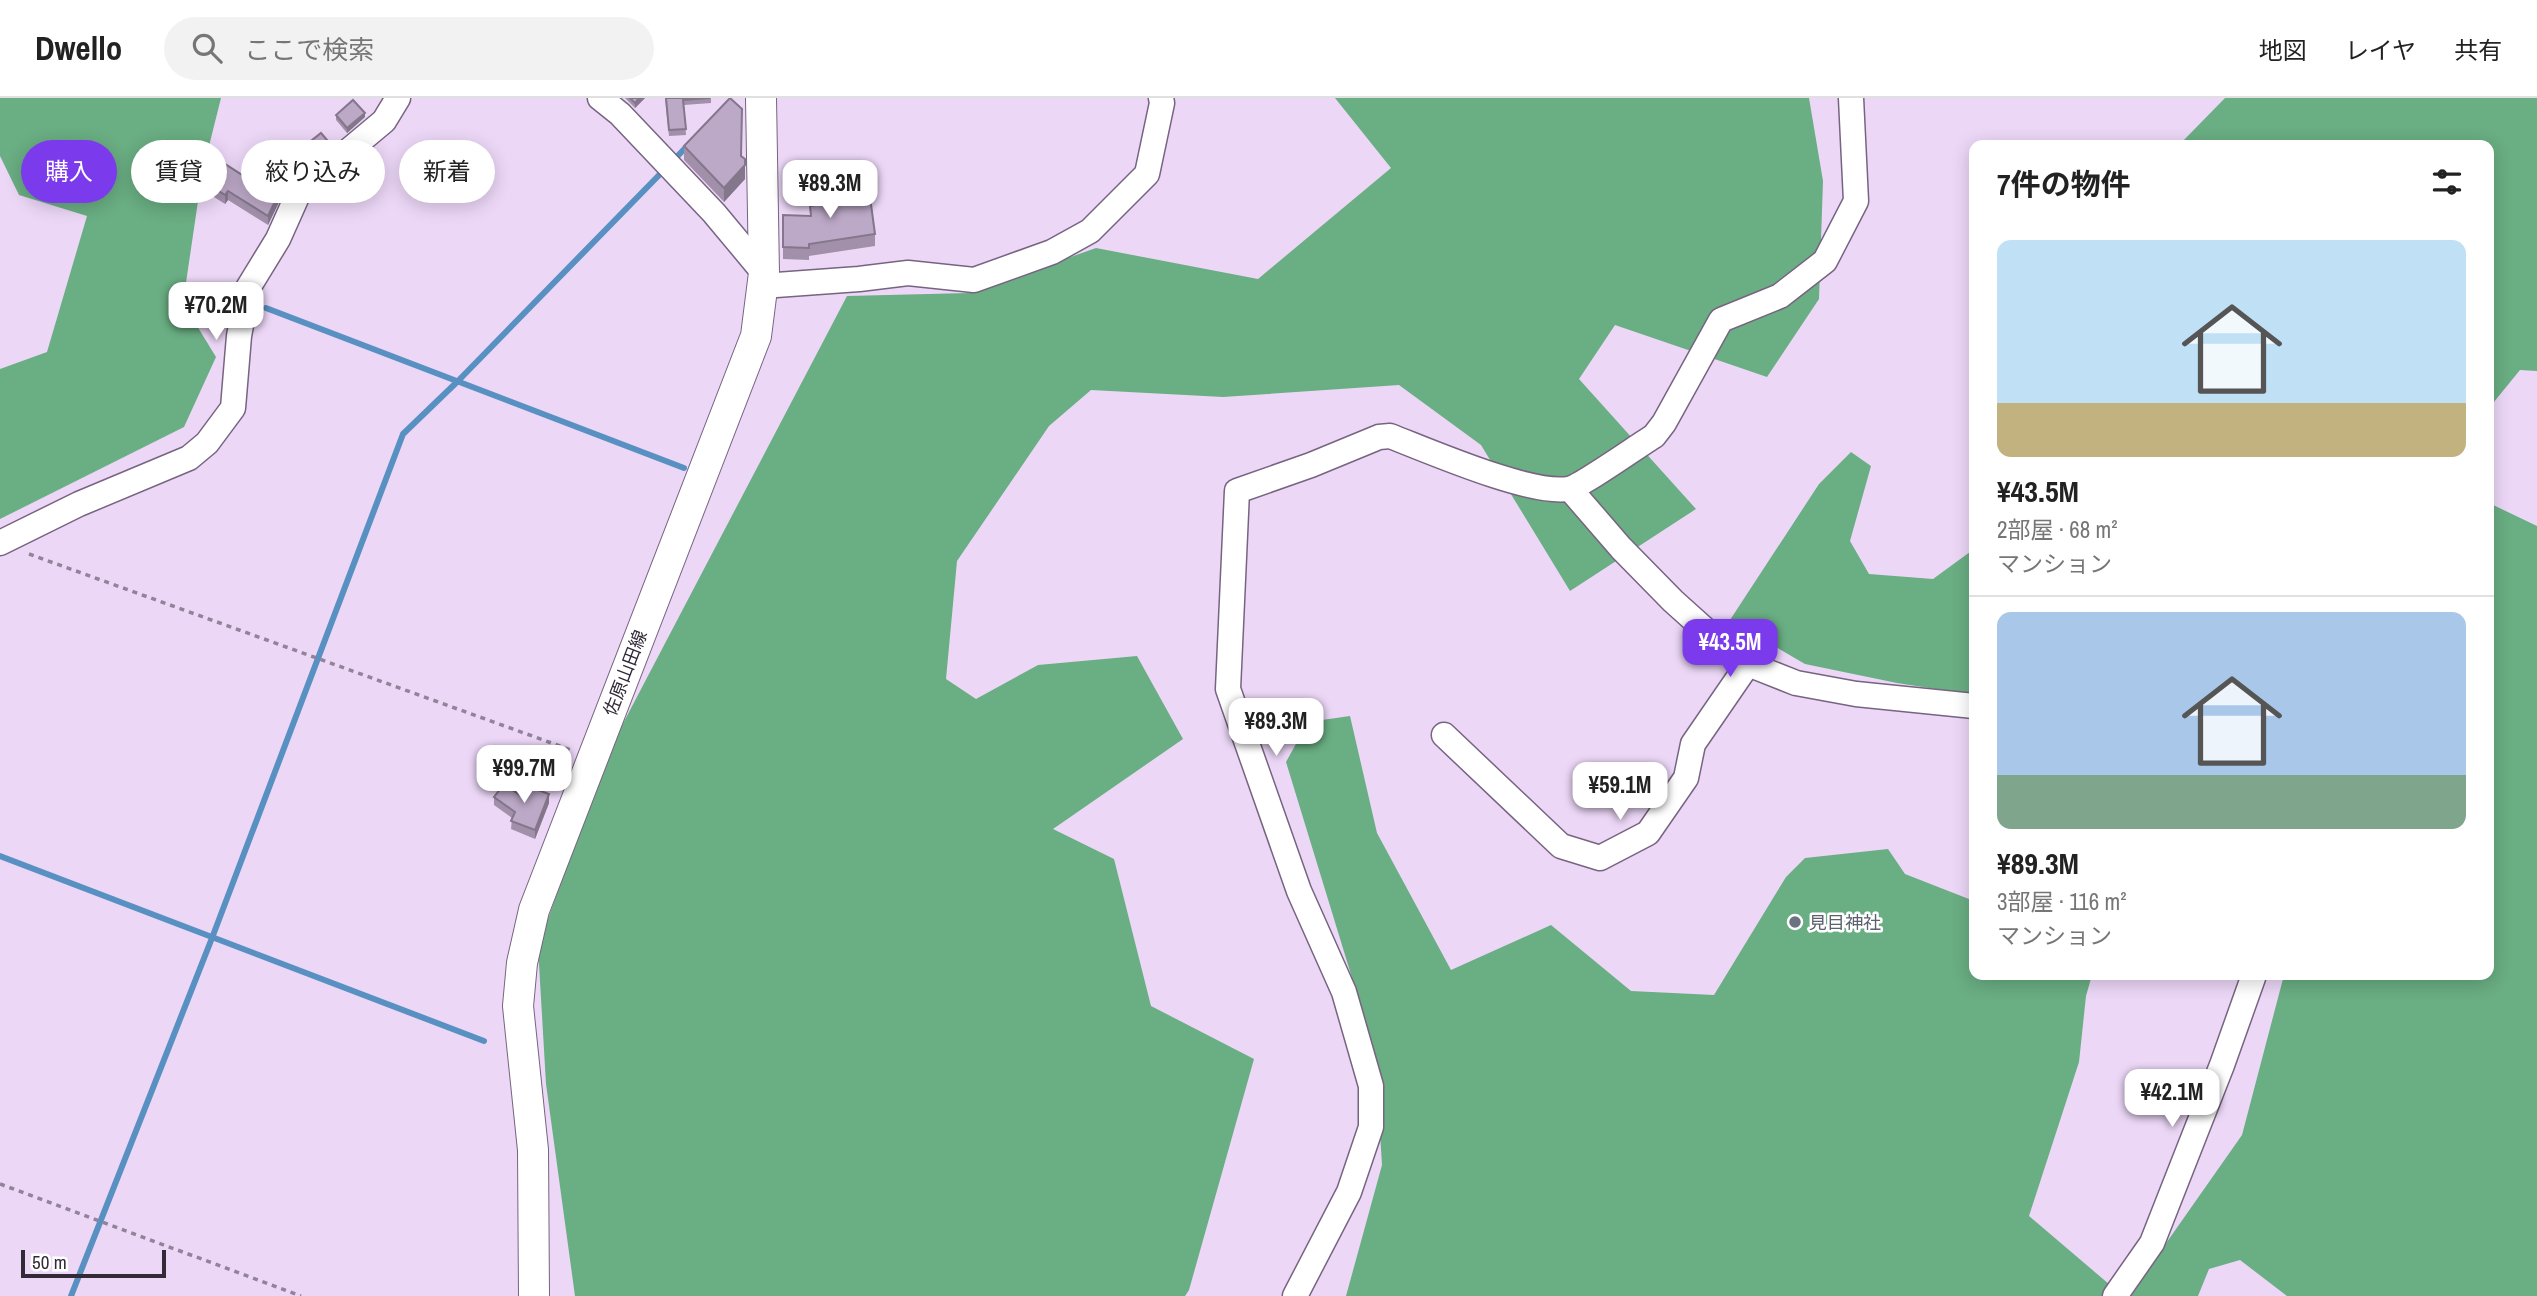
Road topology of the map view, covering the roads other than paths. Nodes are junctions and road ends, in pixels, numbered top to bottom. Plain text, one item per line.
1 (398, 98) edge
2 (600, 98) edge
3 (761, 98) edge
4 (1161, 98) edge
5 (1851, 98) edge
6 (763, 280) junction
7 (1570, 489) junction
8 (0, 543) edge
9 (1748, 664) junction
10 (1969, 705) edge
11 (1444, 736) dead end
12 (2252, 980) edge
13 (534, 1296) edge
14 (1295, 1296) edge
15 (2115, 1296) edge

1 - 8 street
2 - 6 street
3 - 6 main road, 佐原山田線
4 - 6 street
5 - 7 street
6 - 13 main road, 佐原山田線
7 - 9 street
7 - 14 street
9 - 10 street
9 - 11 street
12 - 15 street

